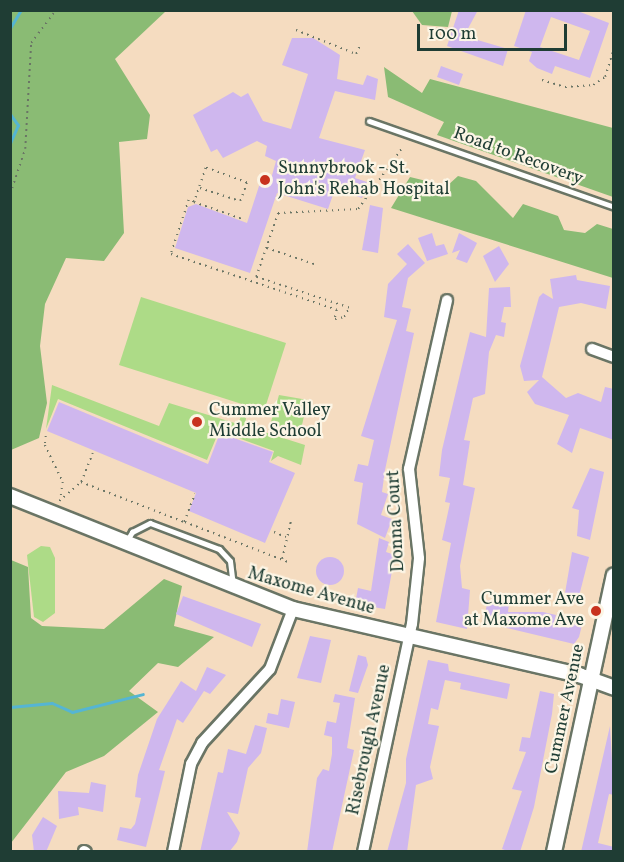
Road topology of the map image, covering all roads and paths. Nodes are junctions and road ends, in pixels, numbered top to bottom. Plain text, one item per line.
1 (56, 10) edge
2 (296, 30) dead end
3 (360, 45) dead end
4 (614, 47) edge
5 (542, 80) dead end
6 (369, 121) dead end
7 (402, 148) dead end
8 (200, 188) junction
9 (10, 194) edge
10 (195, 202) junction
11 (614, 207) edge
12 (246, 220) dead end
13 (266, 248) junction
14 (314, 264) dead end
15 (447, 300) dead end
16 (592, 349) dead end
17 (614, 357) edge
18 (46, 436) dead end
19 (93, 453) dead end
20 (81, 482) junction
21 (195, 494) dead end
22 (10, 496) edge
23 (61, 496) junction
24 (58, 502) dead end
25 (291, 520) dead end
26 (184, 522) junction
27 (274, 532) dead end
28 (287, 537) junction
29 (125, 544) junction
30 (282, 560) junction
31 (288, 562) dead end
32 (614, 575) edge
33 (233, 589) junction
34 (293, 609) junction
35 (410, 636) junction
36 (591, 680) junction
37 (614, 688) edge
38 (172, 852) edge
39 (363, 852) edge
40 (554, 852) edge

1 - 9 path
2 - 3 path
4 - 5 path
6 - 11 lane, Road to Recovery
7 - 13 path
8 - 8 path
8 - 10 path
10 - 12 path
10 - 13 path
13 - 14 path
15 - 35 street, Donna Court
16 - 17 street
18 - 23 path
19 - 20 path
20 - 23 path
20 - 26 path
21 - 26 path
22 - 29 street, Maxome Avenue
23 - 24 path
25 - 28 path
26 - 30 path
27 - 28 path
28 - 30 path
29 - 33 street, Maxome Avenue
29 - 33 lane
30 - 31 path
32 - 36 street, Cummer Avenue
33 - 34 street, Maxome Avenue
34 - 35 street, Maxome Avenue
34 - 38 street
35 - 36 street, Maxome Avenue
35 - 39 street, Risebrough Avenue
36 - 37 street, Maxome Avenue
36 - 40 street, Cummer Avenue

